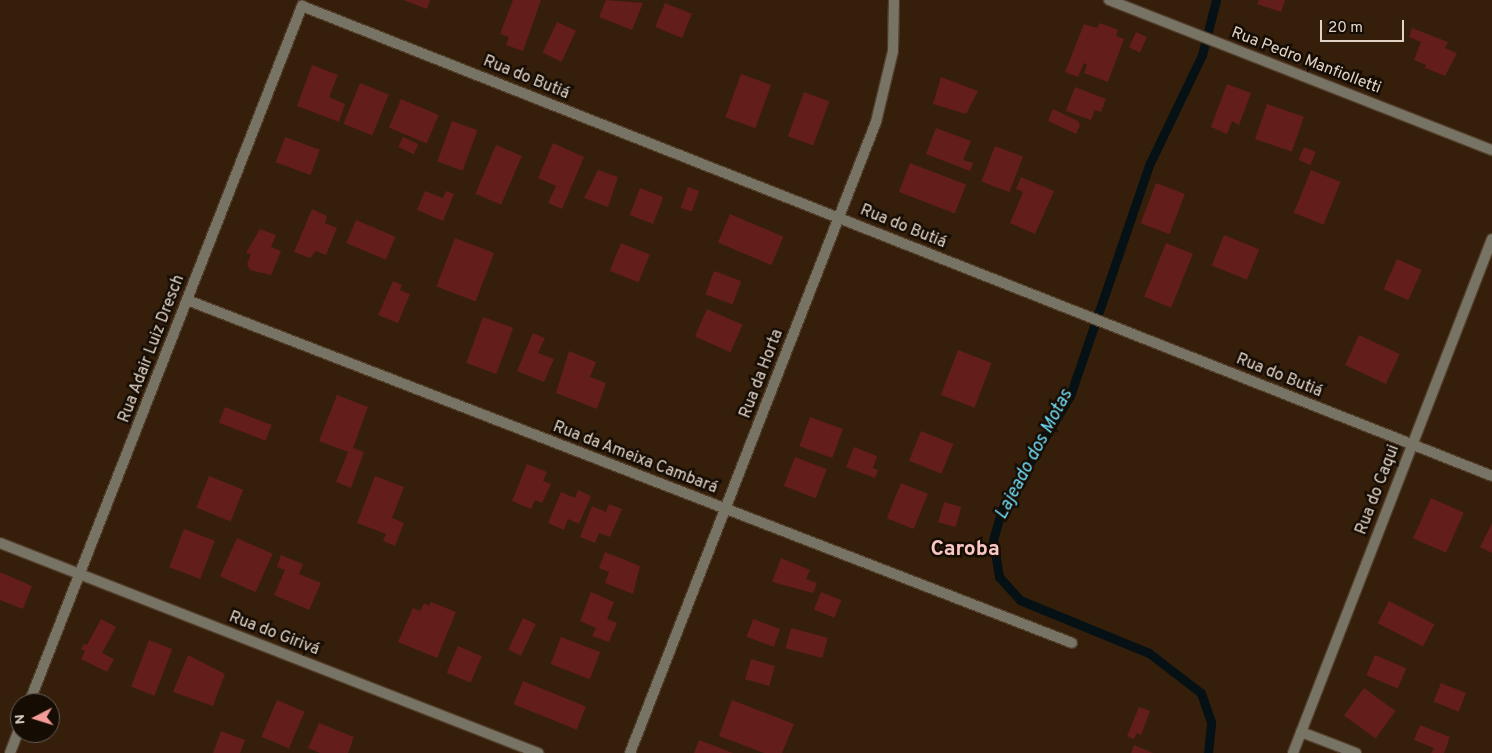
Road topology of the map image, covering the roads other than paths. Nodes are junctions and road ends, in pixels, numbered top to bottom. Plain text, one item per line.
1 (894, 0) edge
2 (1109, 0) edge
3 (302, 6) joint
4 (1492, 150) edge
5 (840, 218) junction
6 (1492, 238) edge
7 (187, 300) junction
8 (1412, 445) junction
9 (1492, 476) edge
10 (726, 509) junction
11 (0, 543) edge
12 (80, 574) junction
13 (1072, 643) dead end
14 (33, 693) edge
15 (1301, 732) junction
16 (538, 753) edge
17 (630, 753) edge
18 (1293, 753) edge
19 (1356, 753) edge

1 - 5 street, Rua da Horta
2 - 4 street, Rua Pedro Manfiolletti
3 - 5 street, Rua do Butiá
3 - 7 street, Rua Adair Luiz Dresch
5 - 8 street, Rua do Butiá
5 - 10 street, Rua da Horta
6 - 8 street, Rua do Caqui
7 - 10 street, Rua da Ameixa Cambará
7 - 12 street, Rua Adair Luiz Dresch
8 - 9 street, Rua do Butiá
8 - 15 street, Rua do Caqui
10 - 13 street, Rua da Ameixa Cambará
10 - 17 street, Rua da Horta
11 - 12 street, Rua do Girivá
12 - 14 street, Rua Adair Luiz Dresch
12 - 16 street, Rua do Girivá
15 - 18 street, Rua do Caqui
15 - 19 street

